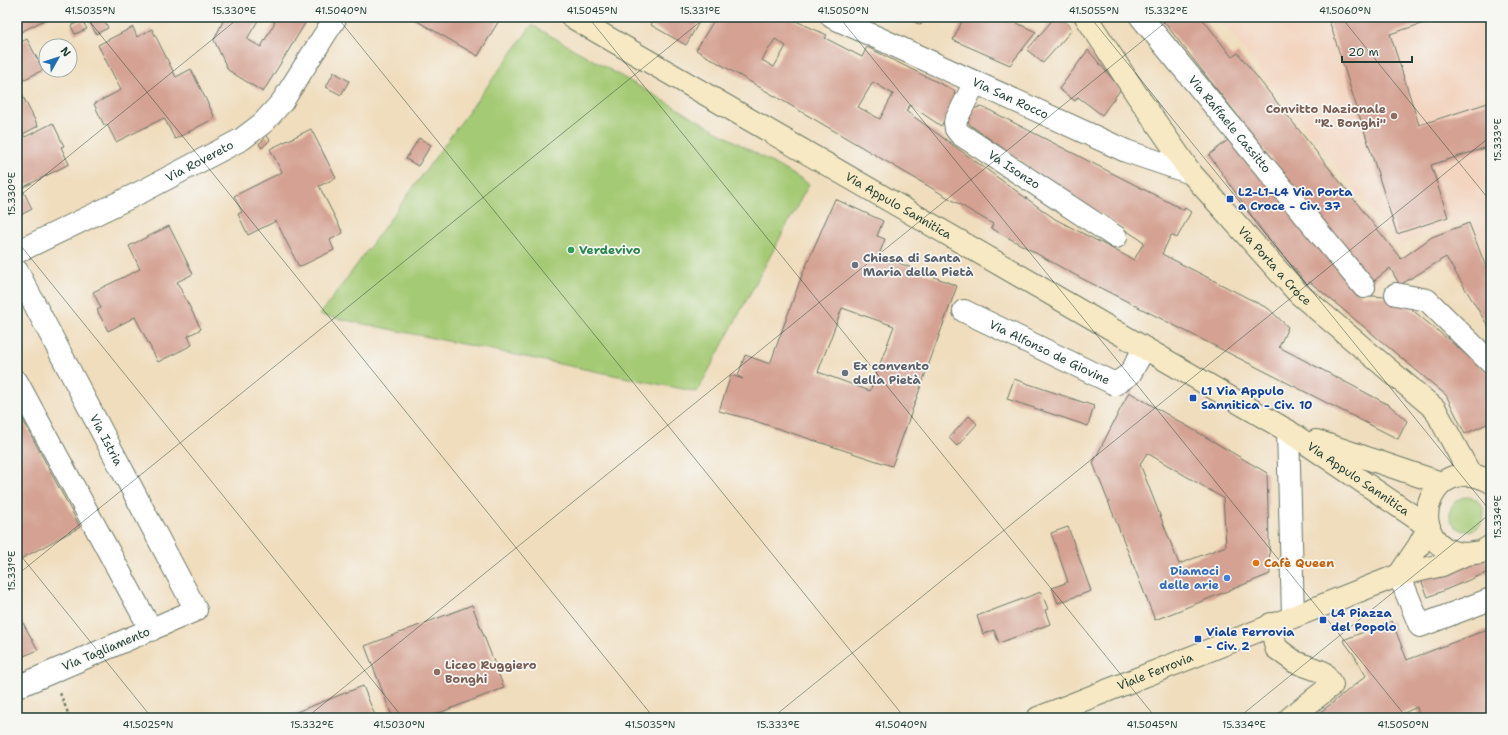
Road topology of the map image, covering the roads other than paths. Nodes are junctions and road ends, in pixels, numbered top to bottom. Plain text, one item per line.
1 (336, 17) edge
2 (572, 17) edge
3 (832, 17) edge
4 (1086, 17) edge
5 (1141, 17) edge
6 (975, 82) junction
7 (1191, 173) junction
8 (1116, 237) dead end
9 (17, 252) edge
10 (17, 271) edge
11 (1364, 287) dead end
12 (1396, 294) dead end
13 (964, 311) dead end
14 (1144, 349) junction
15 (1491, 363) edge
16 (17, 382) edge
17 (1288, 431) junction
18 (1470, 474) junction
19 (1491, 482) edge
20 (1442, 483) junction
21 (1429, 527) junction
22 (1491, 546) edge
23 (1466, 554) junction
24 (1398, 575) junction
25 (1491, 599) edge
26 (196, 610) joint
27 (1293, 616) junction
28 (1271, 624) junction
29 (151, 630) junction
30 (17, 687) edge
31 (1038, 718) edge
32 (1290, 718) edge

1 - 9 street, Via Rovereto
2 - 14 main road, Via Appulo Sannitica
3 - 6 street, Via San Rocco
4 - 7 main road, Via Porta a Croce
5 - 11 street, Via Raffaele Cassitto
6 - 7 street, Via San Rocco
6 - 8 street, Va Isonzo
7 - 18 main road, Via Porta a Croce
10 - 26 street, Via Istria
12 - 15 street
13 - 14 street, Via Alfonso de Giovine
14 - 17 main road, Via Appulo Sannitica
16 - 29 street
17 - 20 main road, Via Appulo Sannitica
17 - 21 main road, Via Appulo Sannitica
17 - 27 street
18 - 19 main road
18 - 20 main road
20 - 21 main road
21 - 23 main road
21 - 24 main road
22 - 23 main road, Viale Ferrovia
23 - 24 main road, Viale Ferrovia
24 - 25 street
24 - 27 main road, Viale Ferrovia
26 - 29 street, Via Tagliamento
27 - 28 main road, Viale Ferrovia
28 - 31 main road, Viale Ferrovia
28 - 32 main road
29 - 30 street, Via Tagliamento

